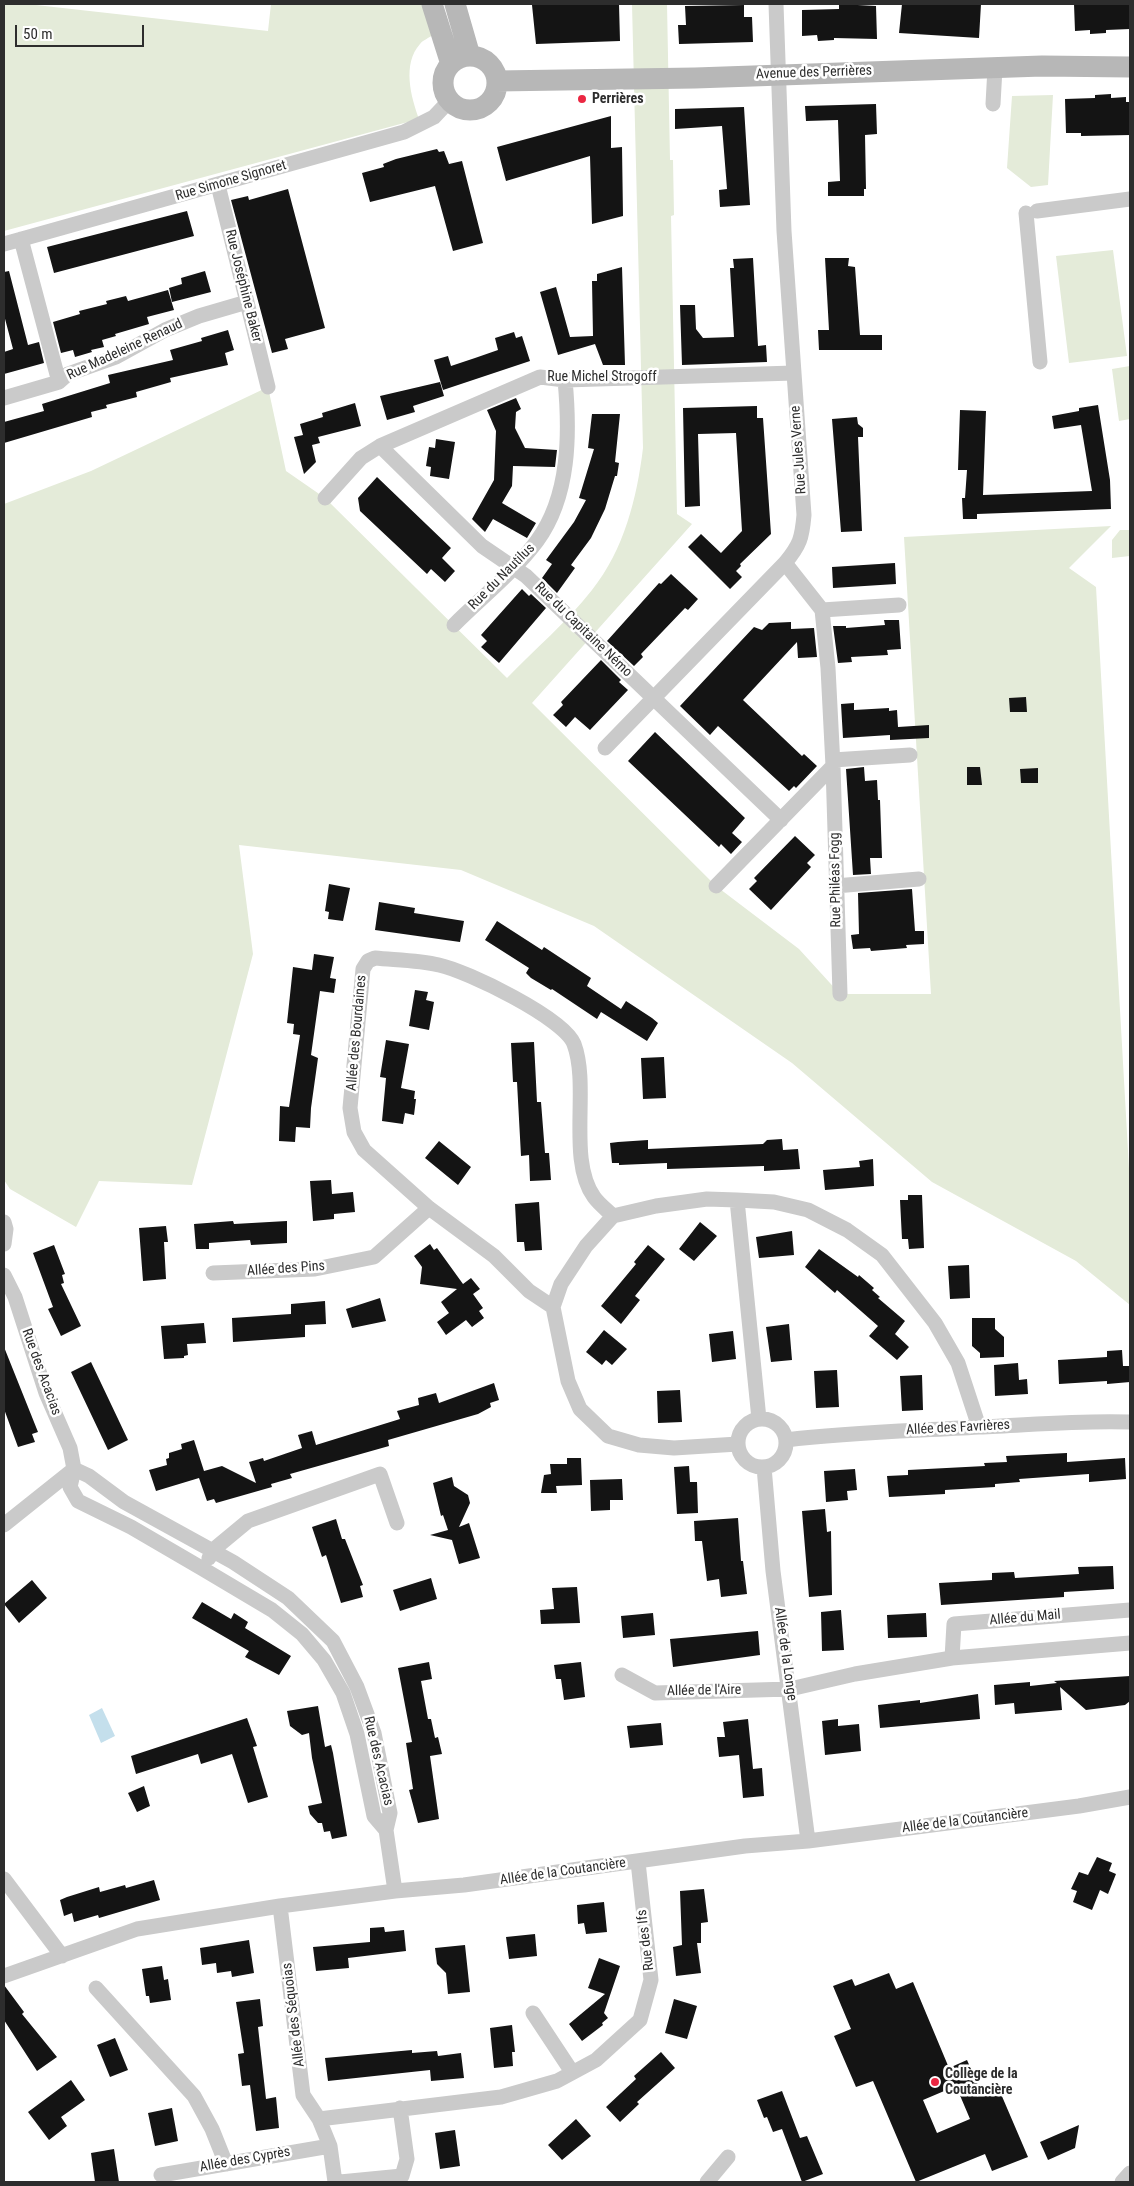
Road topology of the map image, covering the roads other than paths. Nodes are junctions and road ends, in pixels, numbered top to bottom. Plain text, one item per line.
1 (432, 4) edge
2 (455, 4) edge
3 (776, 4) edge
4 (461, 60) junction
5 (1130, 67) edge
6 (994, 68) junction
7 (778, 74) junction
8 (497, 81) junction
9 (450, 100) junction
10 (993, 104) dead end
11 (218, 185) junction
12 (1130, 199) edge
13 (21, 239) junction
14 (4, 244) edge
15 (247, 302) junction
16 (1040, 362) dead end
17 (794, 373) junction
18 (566, 380) junction
19 (59, 382) junction
20 (268, 387) dead end
21 (4, 398) edge
22 (380, 446) junction
23 (325, 498) dead end
24 (785, 563) junction
25 (515, 566) junction
26 (899, 605) dead end
27 (822, 610) junction
28 (454, 625) dead end
29 (653, 697) junction
30 (605, 748) dead end
31 (910, 755) dead end
32 (833, 763) junction
33 (781, 820) junction
34 (919, 879) dead end
35 (716, 886) dead end
36 (835, 886) junction
37 (840, 994) dead end
38 (737, 1200) junction
39 (429, 1208) junction
40 (613, 1216) junction
41 (4, 1222) edge
42 (4, 1244) edge
43 (213, 1273) dead end
44 (4, 1275) edge
45 (553, 1307) junction
46 (759, 1419) junction
47 (1130, 1422) edge
48 (979, 1427) junction
49 (786, 1440) junction
50 (738, 1444) junction
51 (764, 1467) junction
52 (74, 1469) junction
53 (397, 1523) dead end
54 (4, 1525) edge
55 (213, 1550) junction
56 (203, 1568) junction
57 (1130, 1610) edge
58 (1130, 1643) edge
59 (952, 1658) junction
60 (622, 1675) dead end
61 (790, 1689) junction
62 (1130, 1797) edge
63 (386, 1830) junction
64 (808, 1841) junction
65 (638, 1862) junction
66 (4, 1879) edge
67 (395, 1891) junction
68 (280, 1906) junction
69 (62, 1956) junction
70 (4, 1976) edge
71 (96, 1988) dead end
72 (533, 2013) dead end
73 (572, 2072) junction
74 (400, 2108) junction
75 (319, 2120) junction
76 (330, 2146) junction
77 (728, 2157) dead end
78 (226, 2164) junction
79 (1130, 2173) edge
80 (161, 2175) dead end
81 (335, 2182) edge
82 (340, 2182) edge
83 (707, 2182) edge
84 (1122, 2182) edge

1 - 4 street
2 - 4 street
3 - 7 street, Rue Jules Verne
4 - 8 street
4 - 9 street
5 - 6 street, Avenue des Perrières
6 - 7 street, Avenue des Perrières
6 - 10 street
7 - 8 street, Avenue des Perrières
7 - 17 street, Rue Jules Verne
8 - 9 street
9 - 11 street, Rue Simone Signoret
11 - 13 street, Rue Simone Signoret
11 - 15 street, Rue Joséphine Baker
12 - 16 street
13 - 14 street, Rue Simone Signoret
13 - 19 street
15 - 19 street, Rue Madeleine Renaud
15 - 20 street, Rue Joséphine Baker
17 - 18 street, Rue Michel Strogoff
17 - 24 street, Rue Jules Verne
18 - 22 street, Rue Michel Strogoff
18 - 25 street, Rue du Nautilus
19 - 21 street, Rue Madeleine Renaud
22 - 23 street, Rue Michel Strogoff
22 - 25 street, Rue du Capitaine Némo
24 - 27 street
24 - 29 street, Rue Jules Verne
25 - 28 street, Rue du Nautilus
25 - 29 street, Rue du Capitaine Némo
26 - 27 street
27 - 32 street, Rue Philéas Fogg
29 - 30 street, Rue Jules Verne
29 - 33 street, Rue du Capitaine Némo
31 - 32 street
32 - 33 street
32 - 36 street, Rue Philéas Fogg
33 - 35 street
34 - 36 street
36 - 37 street, Rue Philéas Fogg
38 - 40 street
38 - 46 street
38 - 48 street
39 - 40 street, Allée des Bourdaines
39 - 43 street, Allée des Pins
39 - 45 street, Allée des Bourdaines
40 - 45 street
41 - 42 street
44 - 52 street, Rue des Acacias
45 - 50 street
46 - 49 street
46 - 50 street
47 - 48 street, Allée des Favrières
48 - 49 street, Allée des Favrières
49 - 51 street
50 - 51 street
51 - 61 street, Allée de la Longe
52 - 54 street
52 - 55 street, Rue des Acacias
52 - 56 street, Rue des Acacias
53 - 55 street
55 - 56 street
55 - 63 street, Rue des Acacias
56 - 63 street, Rue des Acacias
57 - 59 street, Allée du Mail
58 - 59 street
59 - 61 street
60 - 61 street, Allée de l'Aire
61 - 64 street, Allée de la Longe
62 - 64 street, Allée de la Coutancière
63 - 67 street, Rue des Acacias
64 - 65 street, Allée de la Coutancière
65 - 67 street, Allée de la Coutancière
65 - 73 street, Rue des Ifs
66 - 69 street
67 - 68 street, Allée de la Coutancière
68 - 69 street, Allée de la Coutancière
68 - 75 street, Allée des Séquoias
69 - 70 street, Allée de la Coutancière
71 - 78 street
72 - 73 street
73 - 74 street, Rue des Ifs
74 - 75 street, Rue des Ifs
74 - 82 street
75 - 76 street
76 - 78 street, Allée des Cyprès
76 - 81 street
77 - 83 street
78 - 80 street, Allée des Cyprès
79 - 84 street

